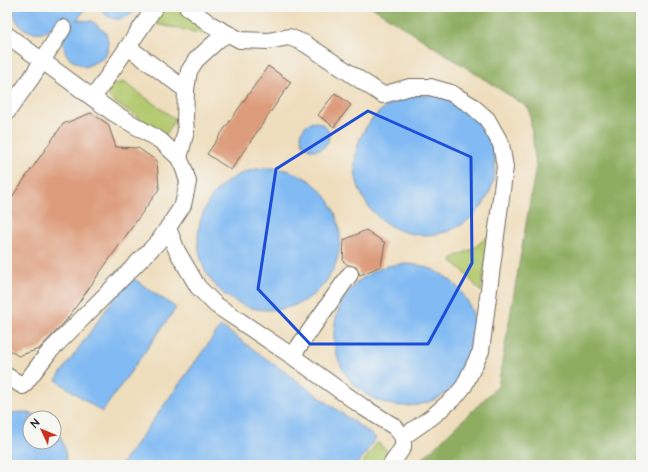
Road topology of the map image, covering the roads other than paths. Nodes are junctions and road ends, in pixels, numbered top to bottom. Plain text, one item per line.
1 (155, 7) edge
2 (187, 7) edge
3 (63, 28) dead end
4 (228, 34) junction
5 (7, 35) edge
6 (128, 47) junction
7 (42, 61) junction
8 (186, 90) junction
9 (93, 98) junction
10 (7, 112) edge
11 (179, 158) junction
12 (168, 228) junction
13 (350, 274) dead end
14 (292, 356) junction
15 (7, 376) edge
16 (403, 437) junction
17 (391, 465) edge

1 - 6 lane
2 - 4 lane
3 - 7 lane
4 - 8 lane
4 - 16 lane
5 - 7 lane
6 - 8 lane
6 - 9 lane
7 - 9 lane
7 - 10 lane
8 - 11 lane
9 - 11 lane
11 - 12 lane
12 - 14 lane
12 - 15 lane
13 - 14 lane
14 - 16 lane
16 - 17 lane

